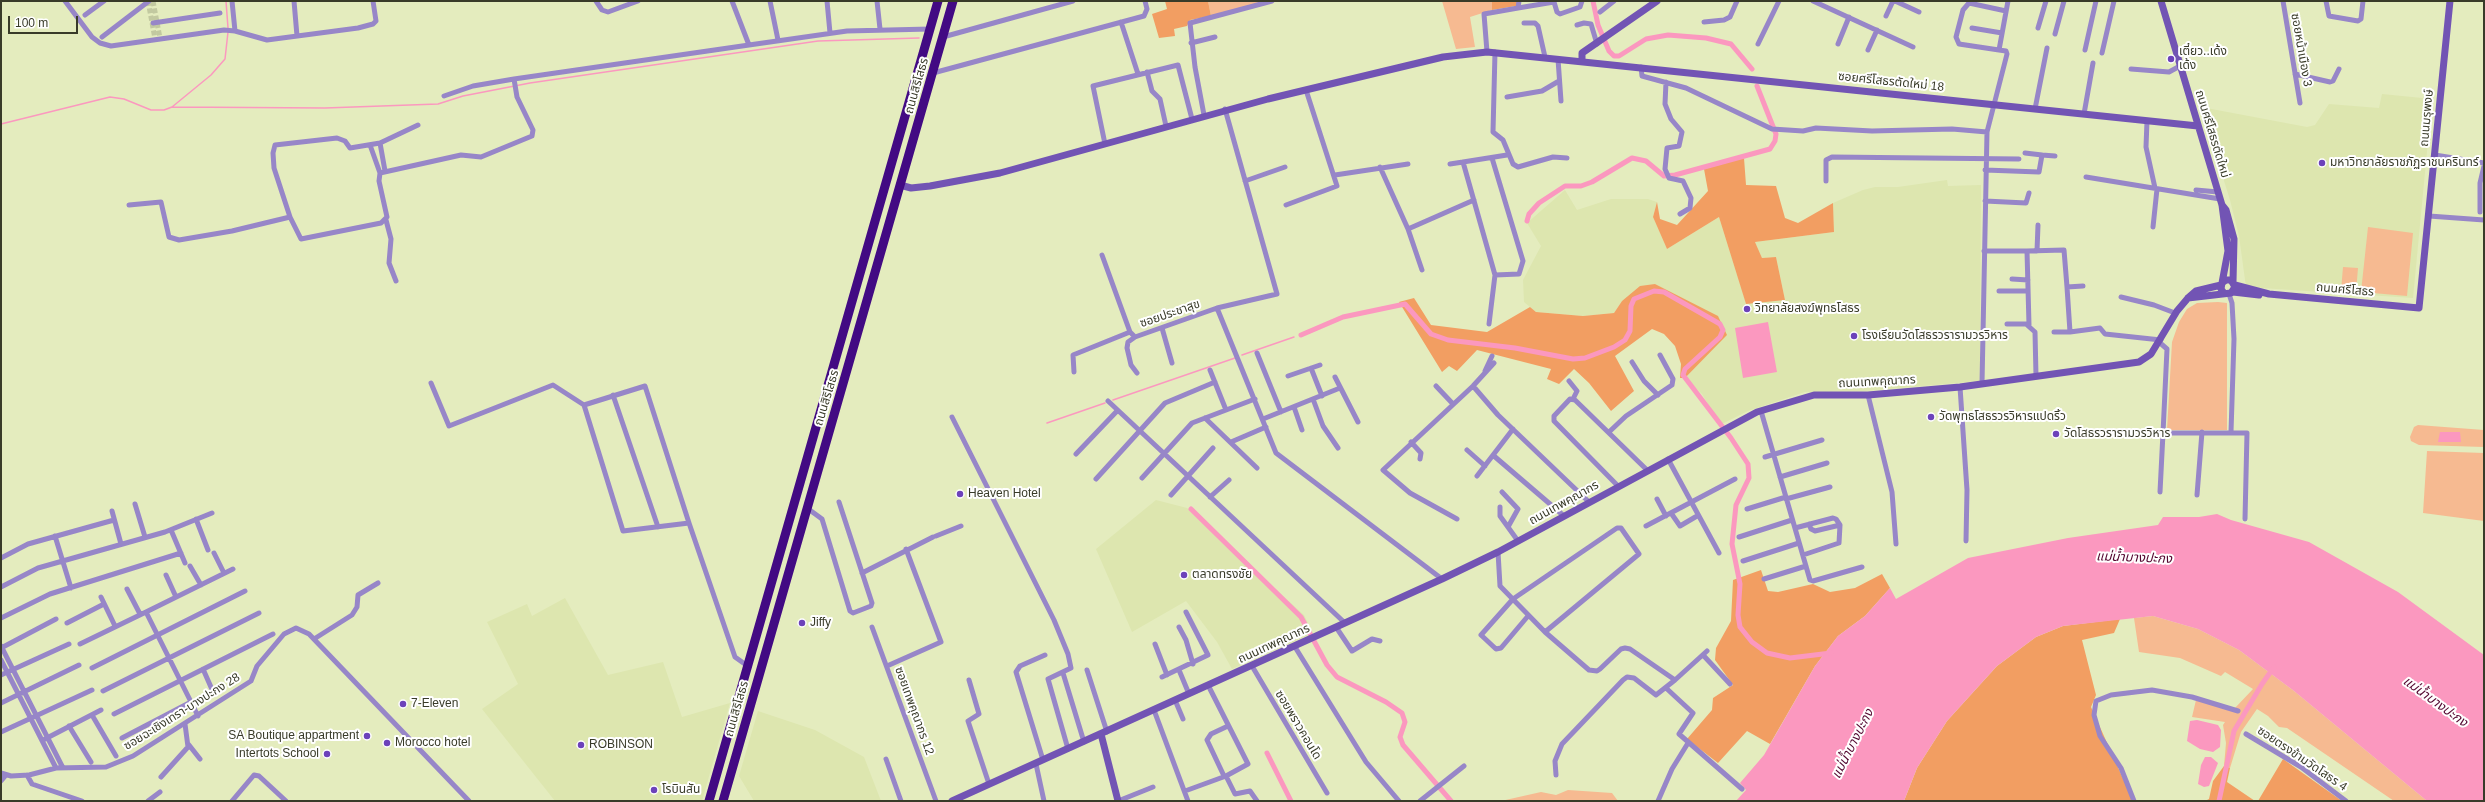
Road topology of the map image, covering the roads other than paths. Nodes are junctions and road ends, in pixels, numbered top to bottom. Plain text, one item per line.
1 (65, 1) edge
2 (104, 1) edge
3 (150, 1) edge
4 (232, 1) edge
5 (294, 1) edge
6 (373, 1) edge
7 (596, 1) edge
8 (638, 1) edge
9 (732, 1) edge
10 (770, 1) edge
11 (827, 1) edge
12 (877, 1) edge
13 (938, 1) edge
14 (953, 1) edge
15 (1073, 1) edge
16 (1145, 1) edge
17 (1272, 1) edge
18 (1519, 1) edge
19 (1582, 1) edge
20 (1614, 1) edge
21 (1657, 1) edge
22 (1737, 1) edge
23 (1779, 1) edge
24 (1813, 1) edge
25 (1894, 1) edge
26 (2008, 1) edge
27 (2046, 1) edge
28 (2064, 1) edge
29 (2096, 1) edge
30 (2114, 1) edge
31 (2161, 1) edge
32 (2283, 1) edge
33 (2326, 1) edge
34 (2363, 1) edge
35 (2450, 1) edge
36 (1518, 8) junction
37 (2006, 11) junction
38 (1600, 12) dead end
39 (1919, 12) dead end
40 (220, 13) dead end
41 (85, 15) dead end
42 (1886, 16) dead end
43 (1849, 17) junction
44 (1120, 22) junction
45 (1704, 22) dead end
46 (153, 23) dead end
47 (1524, 23) dead end
48 (1577, 25) dead end
49 (1972, 28) dead end
50 (2038, 28) dead end
51 (880, 29) junction
52 (930, 29) junction
53 (235, 30) junction
54 (1877, 30) junction
55 (830, 33) junction
56 (2002, 33) junction
57 (2055, 34) dead end
58 (102, 36) dead end
59 (297, 36) junction
60 (1216, 36) dead end
61 (943, 37) junction
62 (778, 40) junction
63 (1191, 42) junction
64 (1598, 43) junction
65 (1758, 44) dead end
66 (1838, 44) dead end
67 (749, 45) junction
68 (1913, 47) dead end
69 (2047, 48) dead end
70 (1868, 50) dead end
71 (1999, 50) junction
72 (2085, 50) dead end
73 (1487, 52) junction
74 (1495, 52) junction
75 (2102, 53) dead end
76 (1545, 57) junction
77 (1558, 59) junction
78 (1582, 61) junction
79 (2093, 63) dead end
80 (2180, 66) junction
81 (1642, 67) junction
82 (2131, 69) dead end
83 (2339, 69) dead end
84 (1147, 72) junction
85 (933, 73) junction
86 (1138, 74) junction
87 (2295, 74) junction
88 (514, 79) junction
89 (1559, 81) junction
90 (1666, 82) junction
91 (1306, 90) junction
92 (444, 96) dead end
93 (1507, 97) dead end
94 (1560, 101) dead end
95 (2300, 103) dead end
96 (1995, 105) junction
97 (1225, 109) junction
98 (2035, 109) junction
99 (2084, 114) junction
100 (1204, 115) junction
101 (1192, 119) junction
102 (2147, 121) junction
103 (418, 126) dead end
104 (1166, 126) junction
105 (2198, 126) junction
106 (1987, 132) junction
107 (380, 143) junction
108 (1105, 144) junction
109 (370, 145) junction
110 (2025, 154) dead end
111 (1507, 155) dead end
112 (2042, 155) junction
113 (2435, 155) junction
114 (2055, 156) dead end
115 (1986, 157) junction
116 (1492, 158) junction
117 (1567, 158) dead end
118 (2019, 159) dead end
119 (1463, 162) junction
120 (1408, 164) dead end
121 (1450, 164) dead end
122 (2484, 164) edge
123 (1285, 167) dead end
124 (1380, 167) junction
125 (1985, 170) junction
126 (383, 172) junction
127 (1335, 175) junction
128 (2483, 176) edge
129 (2086, 177) dead end
130 (1245, 181) junction
131 (1826, 181) dead end
132 (900, 185) junction
133 (2156, 189) junction
134 (2196, 190) dead end
135 (2029, 193) dead end
136 (2220, 199) junction
137 (1474, 200) junction
138 (1985, 201) junction
139 (129, 205) dead end
140 (1286, 205) dead end
141 (2480, 212) dead end
142 (1680, 214) dead end
143 (2429, 216) junction
144 (290, 218) junction
145 (386, 220) junction
146 (2484, 220) edge
147 (2038, 225) dead end
148 (2152, 227) dead end
149 (1408, 229) junction
150 (2037, 250) junction
151 (1984, 251) junction
152 (2027, 251) junction
153 (1102, 255) dead end
154 (1422, 270) dead end
155 (1495, 275) junction
156 (2012, 280) dead end
157 (2028, 280) junction
158 (396, 281) dead end
159 (2222, 284) junction
160 (2084, 286) dead end
161 (2068, 287) junction
162 (2231, 289) junction
163 (1999, 291) dead end
164 (2028, 291) junction
165 (854, 294) junction
166 (868, 298) junction
167 (2120, 298) dead end
168 (2188, 298) junction
169 (1217, 308) junction
170 (2419, 308) joint
171 (2175, 313) junction
172 (1489, 324) dead end
173 (2007, 324) dead end
174 (2029, 325) junction
175 (1162, 328) junction
176 (1130, 332) junction
177 (2054, 332) dead end
178 (2070, 332) junction
179 (1135, 336) junction
180 (2160, 341) junction
181 (1257, 353) dead end
182 (1660, 355) dead end
183 (1492, 356) dead end
184 (1632, 362) dead end
185 (1172, 363) dead end
186 (1494, 363) dead end
187 (1320, 365) dead end
188 (1311, 368) junction
189 (1210, 370) dead end
190 (1074, 372) dead end
191 (1485, 372) junction
192 (1137, 373) dead end
193 (1288, 376) dead end
194 (2036, 376) junction
195 (1335, 377) dead end
196 (1569, 381) dead end
197 (1215, 382) junction
198 (430, 383) dead end
199 (1982, 384) junction
200 (1436, 386) dead end
201 (1473, 386) junction
202 (1960, 387) junction
203 (1340, 388) junction
204 (1658, 394) junction
205 (613, 395) junction
206 (1868, 395) junction
207 (1322, 396) junction
208 (1255, 398) junction
209 (1313, 399) junction
210 (1572, 399) junction
211 (1108, 401) dead end
212 (1453, 404) junction
213 (584, 405) junction
214 (1294, 407) junction
215 (1226, 410) junction
216 (1117, 411) junction
217 (1761, 411) junction
218 (1281, 412) junction
219 (952, 417) dead end
220 (1205, 418) junction
221 (1263, 420) junction
222 (1358, 422) dead end
223 (1266, 427) junction
224 (1513, 429) junction
225 (1302, 430) dead end
226 (1140, 432) junction
227 (1609, 432) junction
228 (2202, 432) junction
229 (2231, 432) junction
230 (2163, 433) junction
231 (1822, 440) dead end
232 (1231, 442) junction
233 (1411, 442) junction
234 (1213, 448) dead end
235 (1338, 448) dead end
236 (1467, 450) dead end
237 (1773, 453) junction
238 (1076, 454) dead end
239 (1164, 455) junction
240 (1494, 456) junction
241 (1765, 457) dead end
242 (1420, 459) dead end
243 (1668, 459) junction
244 (1827, 463) dead end
245 (1485, 466) junction
246 (1257, 468) dead end
247 (1647, 470) junction
248 (1477, 476) dead end
249 (1188, 477) junction
250 (1780, 477) junction
251 (1142, 478) dead end
252 (1096, 479) dead end
253 (1735, 479) dead end
254 (1229, 480) dead end
255 (1618, 486) junction
256 (1830, 487) dead end
257 (1502, 492) dead end
258 (2160, 492) dead end
259 (1171, 495) dead end
260 (2197, 495) dead end
261 (1210, 497) junction
262 (1786, 498) junction
263 (1657, 499) dead end
264 (839, 502) dead end
265 (1589, 502) junction
266 (1690, 502) junction
267 (135, 504) dead end
268 (1500, 507) dead end
269 (807, 508) junction
270 (1747, 509) dead end
271 (112, 511) dead end
272 (212, 513) dead end
273 (1668, 515) junction
274 (1564, 516) junction
275 (1697, 516) junction
276 (2245, 518) dead end
277 (196, 519) junction
278 (1457, 519) dead end
279 (114, 520) junction
280 (1792, 520) junction
281 (689, 523) junction
282 (1809, 524) junction
283 (1840, 525) junction
284 (961, 526) dead end
285 (1646, 526) dead end
286 (658, 527) junction
287 (1508, 527) junction
288 (1795, 528) junction
289 (171, 530) junction
290 (55, 536) junction
291 (145, 537) junction
292 (1739, 537) dead end
293 (1518, 541) junction
294 (1966, 541) dead end
295 (1799, 543) junction
296 (121, 544) junction
297 (1896, 544) dead end
298 (208, 550) dead end
299 (906, 550) junction
300 (1498, 552) junction
301 (214, 553) dead end
302 (1719, 553) dead end
303 (181, 554) junction
304 (1803, 555) junction
305 (1, 558) edge
306 (1743, 560) dead end
307 (63, 561) junction
308 (1806, 566) junction
309 (1862, 567) dead end
310 (233, 569) dead end
311 (224, 573) junction
312 (862, 573) junction
313 (166, 576) dead end
314 (1442, 579) junction
315 (1764, 579) dead end
316 (378, 583) dead end
317 (200, 585) junction
318 (1, 587) edge
319 (71, 588) junction
320 (127, 589) dead end
321 (245, 591) dead end
322 (101, 597) dead end
323 (176, 597) junction
324 (1513, 599) junction
325 (104, 604) junction
326 (146, 612) junction
327 (1186, 612) dead end
328 (259, 613) dead end
329 (140, 614) junction
330 (1528, 616) junction
331 (1, 618) edge
332 (56, 619) dead end
333 (67, 623) dead end
334 (1345, 623) junction
335 (115, 626) junction
336 (872, 627) dead end
337 (1179, 627) dead end
338 (1336, 627) junction
339 (1545, 632) junction
340 (273, 634) dead end
341 (158, 636) junction
342 (314, 639) junction
343 (1380, 641) dead end
344 (69, 644) dead end
345 (80, 644) dead end
346 (1154, 644) dead end
347 (1, 647) edge
348 (1295, 647) junction
349 (1045, 655) dead end
350 (170, 658) junction
351 (1, 660) edge
352 (1193, 664) junction
353 (79, 665) dead end
354 (886, 666) junction
355 (1252, 666) junction
356 (748, 667) junction
357 (92, 668) dead end
358 (204, 669) junction
359 (13, 670) junction
360 (1087, 670) dead end
361 (1179, 670) junction
362 (7, 672) junction
363 (1063, 673) junction
364 (1, 676) edge
365 (181, 680) junction
366 (969, 680) dead end
367 (1675, 680) junction
368 (1730, 684) dead end
369 (1208, 685) junction
370 (1666, 688) junction
371 (92, 690) dead end
372 (104, 691) dead end
373 (25, 692) junction
374 (19, 694) junction
375 (214, 694) dead end
376 (1189, 694) junction
377 (1175, 700) junction
378 (191, 702) junction
379 (1, 703) edge
380 (101, 710) dead end
381 (1154, 710) junction
382 (2238, 711) dead end
383 (114, 714) dead end
384 (37, 715) junction
385 (92, 715) junction
386 (198, 716) junction
387 (31, 718) junction
388 (1183, 719) dead end
389 (185, 724) junction
390 (69, 726) junction
391 (1228, 726) junction
392 (1, 732) edge
393 (1104, 733) junction
394 (2246, 734) dead end
395 (47, 738) junction
396 (122, 738) dead end
397 (41, 741) junction
398 (1084, 742) junction
399 (1688, 743) junction
400 (189, 745) junction
401 (1068, 749) junction
402 (116, 756) dead end
403 (200, 759) dead end
404 (886, 759) dead end
405 (1043, 760) junction
406 (91, 762) dead end
407 (1036, 764) junction
408 (1464, 766) dead end
409 (56, 768) junction
410 (63, 768) junction
411 (4, 774) edge
412 (27, 775) junction
413 (1225, 776) junction
414 (1556, 776) dead end
415 (161, 777) dead end
416 (1, 782) edge
417 (990, 784) junction
418 (1153, 787) dead end
419 (1742, 789) dead end
420 (1185, 791) junction
421 (160, 792) dead end
422 (1327, 793) dead end
423 (283, 800) edge
424 (82, 801) edge
425 (148, 801) edge
426 (232, 801) edge
427 (470, 801) edge
428 (709, 801) edge
429 (723, 801) edge
430 (901, 801) edge
431 (936, 801) edge
432 (952, 801) edge
433 (1044, 801) edge
434 (1118, 801) edge
435 (1188, 801) edge
436 (1257, 801) edge
437 (1399, 801) edge
438 (1420, 801) edge
439 (1658, 801) edge
440 (2134, 801) edge
441 (2346, 801) edge

1 - 53 street
2 - 41 street
3 - 58 street
4 - 53 street
5 - 59 street
6 - 59 street
7 - 8 street
9 - 67 street
10 - 62 street
11 - 55 street
12 - 51 street
13 - 52 highway, ถนนสิริโสธร
14 - 61 highway, ถนนสิริโสธร
15 - 61 street
16 - 44 street
17 - 63 street
18 - 36 street
19 - 36 street
20 - 38 street
21 - 64 main road
22 - 45 street
23 - 65 street
24 - 43 street
25 - 39 street
25 - 42 street
26 - 37 street
27 - 50 street
28 - 57 street
29 - 72 street
30 - 75 street
31 - 80 main road, ถนนศรีโสธรตัดใหม่
32 - 87 street, ซอยหน้าเมือง 3
33 - 34 street
35 - 113 main road, ถนนมรุพงษ์
36 - 73 street
37 - 56 street
37 - 71 street
40 - 46 street
43 - 54 street
43 - 66 street
44 - 85 street
44 - 86 street
47 - 76 street
48 - 64 street
49 - 56 street
51 - 52 street
51 - 55 street
52 - 165 highway, ถนนสิริโสธร
53 - 59 street
54 - 68 street
54 - 70 street
55 - 62 street
56 - 71 street
60 - 63 street
61 - 85 highway, ถนนสิริโสธร
62 - 67 street
63 - 100 street
64 - 78 main road
67 - 88 street
69 - 98 street
71 - 96 street
73 - 74 main road, ซอยศรีโสธรตัดใหม่ 18
73 - 91 main road, ซอยศรีโสธรตัดใหม่ 18
74 - 76 main road, ซอยศรีโสธรตัดใหม่ 18
74 - 117 street
76 - 77 main road, ซอยศรีโสธรตัดใหม่ 18
77 - 78 main road, ซอยศรีโสธรตัดใหม่ 18
77 - 89 street
78 - 81 main road, ซอยศรีโสธรตัดใหม่ 18
79 - 99 street
80 - 82 street
80 - 105 main road, ถนนศรีโสธรตัดใหม่
81 - 90 street
81 - 96 main road, ซอยศรีโสธรตัดใหม่ 18
83 - 87 street
84 - 86 street
84 - 101 street
84 - 104 street
85 - 132 highway, ถนนสิริโสธร
86 - 108 street
87 - 95 street, ซอยหน้าเมือง 3
88 - 92 street
88 - 126 street
89 - 93 street
89 - 94 street
90 - 106 street
90 - 142 street
91 - 97 main road, ซอยศรีโสธรตัดใหม่ 18
91 - 127 street
96 - 98 main road, ซอยศรีโสธรตัดใหม่ 18
96 - 106 street
97 - 100 main road, ซอยศรีโสธรตัดใหม่ 18
97 - 130 street
98 - 99 main road, ซอยศรีโสธรตัดใหม่ 18
99 - 102 main road, ซอยศรีโสธรตัดใหม่ 18
100 - 101 main road, ซอยศรีโสธรตัดใหม่ 18
101 - 104 main road, ซอยศรีโสธรตัดใหม่ 18
102 - 105 main road, ซอยศรีโสธรตัดใหม่ 18
102 - 133 street
103 - 107 street
104 - 108 main road, ซอยศรีโสธรตัดใหม่ 18
105 - 136 main road, ถนนศรีโสธรตัดใหม่
106 - 115 street
107 - 109 street
107 - 126 street
108 - 132 main road, ซอยศรีโสธรตัดใหม่ 18
109 - 126 street
109 - 144 street
110 - 112 street
111 - 116 street
112 - 114 street
112 - 125 street
113 - 122 street
113 - 143 main road, ถนนมรุพงษ์
115 - 118 street
115 - 125 street
115 - 131 street
116 - 119 street
116 - 155 street
119 - 121 street
119 - 137 street
120 - 124 street
122 - 128 street
123 - 130 street
124 - 127 street
124 - 149 street
125 - 138 street
126 - 145 street
127 - 140 street
128 - 141 street
129 - 133 street
130 - 169 street, ซอยประชาสุข
132 - 166 highway, ถนนสิริโสธร
133 - 136 street
133 - 148 street
134 - 136 street
135 - 138 street
136 - 159 main road, ถนนศรีโสธรตัดใหม่
136 - 162 main road, ถนนศรีโสธรตัดใหม่
137 - 149 street
137 - 155 street
138 - 151 street
139 - 144 street
143 - 146 street
143 - 170 main road, ถนนมรุพงษ์
144 - 145 street
145 - 158 street
147 - 150 street
149 - 154 street
150 - 152 street
150 - 161 street
151 - 152 street
151 - 199 street
152 - 157 street
153 - 176 street, ซอยประชาสุข
155 - 172 street
156 - 157 street
157 - 164 street
159 - 162 main road
159 - 162 main road, ถนนเทพคุณากร
159 - 168 main road, ถนนเทพคุณากร
160 - 161 street
161 - 178 street
162 - 168 main road
162 - 170 main road, ถนนศรีโสธร
162 - 229 street
163 - 164 street
164 - 174 street
165 - 166 highway
165 - 356 highway, ถนนสิริโสธร
166 - 269 highway, ถนนสิริโสธร
167 - 171 street
168 - 171 main road, ถนนเทพคุณากร
169 - 175 street, ซอยประชาสุข
169 - 208 street
171 - 180 main road, ถนนเทพคุณากร
173 - 174 street
174 - 194 street
175 - 179 street, ซอยประชาสุข
175 - 185 street
176 - 179 street, ซอยประชาสุข
176 - 190 street, ซอยประชาสุข
177 - 178 street
178 - 180 street
179 - 192 street
180 - 194 main road, ถนนเทพคุณากร
180 - 230 street
181 - 218 street
182 - 204 street
183 - 191 street
184 - 204 street
186 - 191 street
187 - 188 street
188 - 193 street
188 - 207 street
189 - 197 street
191 - 201 street
194 - 199 main road, ถนนเทพคุณากร
195 - 203 street
196 - 210 street
197 - 215 street
197 - 226 street
198 - 213 street
199 - 202 main road, ถนนเทพคุณากร
200 - 212 street
201 - 212 street
201 - 224 street
202 - 206 main road, ถนนเทพคุณากร
202 - 294 street
203 - 207 street
203 - 222 street
204 - 227 street
205 - 213 street
205 - 281 street
205 - 286 street
206 - 217 main road, ถนนเทพคุณากร
206 - 297 street
207 - 209 street
208 - 215 street
208 - 221 street
209 - 214 street
209 - 235 street
210 - 227 street
210 - 255 street
211 - 216 street
212 - 233 street
213 - 286 street
214 - 218 street
214 - 225 street
215 - 220 street
216 - 226 street
216 - 238 street
217 - 237 street
217 - 243 main road, ถนนเทพคุณากร
218 - 221 street
219 - 363 street
220 - 232 street
220 - 239 street
221 - 223 street
223 - 232 street
223 - 314 street
224 - 240 street
224 - 265 street
226 - 239 street
226 - 252 street
227 - 247 street
228 - 229 street
228 - 230 street
228 - 260 street
229 - 276 street
230 - 258 street
231 - 237 street
232 - 246 street
233 - 242 street
233 - 278 street
234 - 249 street
236 - 245 street
237 - 241 street
237 - 250 street
239 - 249 street
239 - 251 street
240 - 245 street
240 - 274 street
243 - 247 main road, ถนนเทพคุณากร
243 - 266 street
244 - 250 street
245 - 248 street
247 - 255 main road, ถนนเทพคุณากร
249 - 259 street
249 - 261 street
250 - 262 street
253 - 266 street
254 - 261 street
255 - 265 main road, ถนนเทพคุณากร
256 - 262 street
257 - 287 street
261 - 334 street
262 - 270 street
262 - 280 street
263 - 273 street
264 - 312 street
265 - 274 main road, ถนนเทพคุณากร
266 - 273 street
266 - 275 street
267 - 291 street
268 - 287 street
269 - 312 street
269 - 429 highway, ถนนสิริโสธร
271 - 279 street
272 - 277 street
273 - 275 street
273 - 285 street
274 - 293 main road, ถนนเทพคุณากร
275 - 302 street
277 - 289 street
277 - 298 street
279 - 290 street
279 - 296 street
280 - 288 street
280 - 292 street
281 - 286 street
281 - 356 street
282 - 283 street
282 - 283 street
282 - 288 street
283 - 304 street
284 - 299 street
287 - 293 street
288 - 295 street
289 - 291 street
289 - 303 street
290 - 305 street
290 - 307 street
291 - 296 street
293 - 300 main road, ถนนเทพคุณากร
295 - 304 street
295 - 306 street
296 - 307 street
299 - 312 street
299 - 354 street
300 - 314 main road, ถนนเทพคุณากร
300 - 324 street
301 - 311 street
303 - 317 street
303 - 319 street
304 - 308 street
307 - 318 street
307 - 319 street
308 - 309 street
308 - 315 street
310 - 311 street
311 - 317 street
313 - 323 street
314 - 334 main road, ถนนเทพคุณากร
316 - 342 street
317 - 323 street
319 - 331 street
320 - 329 street
321 - 341 street
322 - 325 street
323 - 326 street
324 - 330 street
324 - 330 street
324 - 339 street
325 - 333 street
325 - 335 street
326 - 329 street
326 - 341 street
327 - 352 street
328 - 350 street
329 - 335 street
330 - 339 street
332 - 347 street
334 - 338 main road, ถนนเทพคุณากร
335 - 345 street
336 - 354 street, ซอยเทพคุณากร 12
337 - 352 street
338 - 343 street
338 - 348 main road, ถนนเทพคุณากร
339 - 367 street
340 - 358 street
341 - 350 street
341 - 357 street
342 - 386 street, ซอยฉะเชิงเทรา-บางปะกง 28
342 - 427 street, ซอยฉะเชิงเทรา-บางปะกง 28
344 - 359 street
346 - 361 street
347 - 359 street
348 - 355 main road, ถนนเทพคุณากร
348 - 437 street
349 - 405 street
350 - 365 street
350 - 372 street
351 - 362 street
352 - 361 street
353 - 373 street
354 - 431 street, ซอยเทพคุณากร 12
355 - 369 main road, ถนนเทพคุณากร
355 - 422 street, ซอยพราวคอนโด
356 - 428 highway, ถนนสิริโสธร
358 - 365 street
358 - 375 street
359 - 362 street
359 - 373 street
360 - 393 street
361 - 376 street
362 - 364 street
362 - 374 street
363 - 398 street
363 - 401 street
365 - 378 street
365 - 383 street
366 - 417 street
367 - 368 street
367 - 370 street
369 - 376 main road, ถนนเทพคุณากร
369 - 391 street
370 - 399 street
370 - 414 street
371 - 384 street
373 - 374 street
373 - 384 street
374 - 379 street
374 - 387 street
376 - 377 main road, ถนนเทพคุณากร
377 - 381 main road, ถนนเทพคุณากร
377 - 388 street
378 - 386 street
378 - 396 street
380 - 385 street
381 - 393 main road, ถนนเทพคุณากร
381 - 420 street
382 - 440 street
384 - 387 street
384 - 395 street
385 - 390 street
385 - 402 street
386 - 389 street, ซอยฉะเชิงเทรา-บางปะกง 28
387 - 392 street
387 - 397 street
389 - 400 street
389 - 410 street, ซอยฉะเชิงเทรา-บางปะกง 28
390 - 395 street
390 - 406 street
391 - 413 street
391 - 413 street
393 - 398 main road, ถนนเทพคุณากร
393 - 434 main road
394 - 441 street, ซอยตรงข้ามวัดโสธร 4
395 - 397 street
395 - 410 street
397 - 409 street
398 - 401 main road, ถนนเทพคุณากร
399 - 419 street
399 - 439 street
400 - 403 street
400 - 415 street
401 - 405 main road, ถนนเทพคุณากร
404 - 430 street
405 - 407 main road, ถนนเทพคุณากร
407 - 417 main road, ถนนเทพคุณากร
407 - 433 street
408 - 438 street
409 - 410 street, ซอยฉะเชิงเทรา-บางปะกง 28
409 - 412 street, ซอยฉะเชิงเทรา-บางปะกง 28
411 - 412 street, ซอยฉะเชิงเทรา-บางปะกง 28
411 - 416 street
412 - 424 street
413 - 420 street
413 - 436 street
417 - 432 main road, ถนนเทพคุณากร
418 - 434 street
420 - 435 street
421 - 425 street
423 - 426 street

